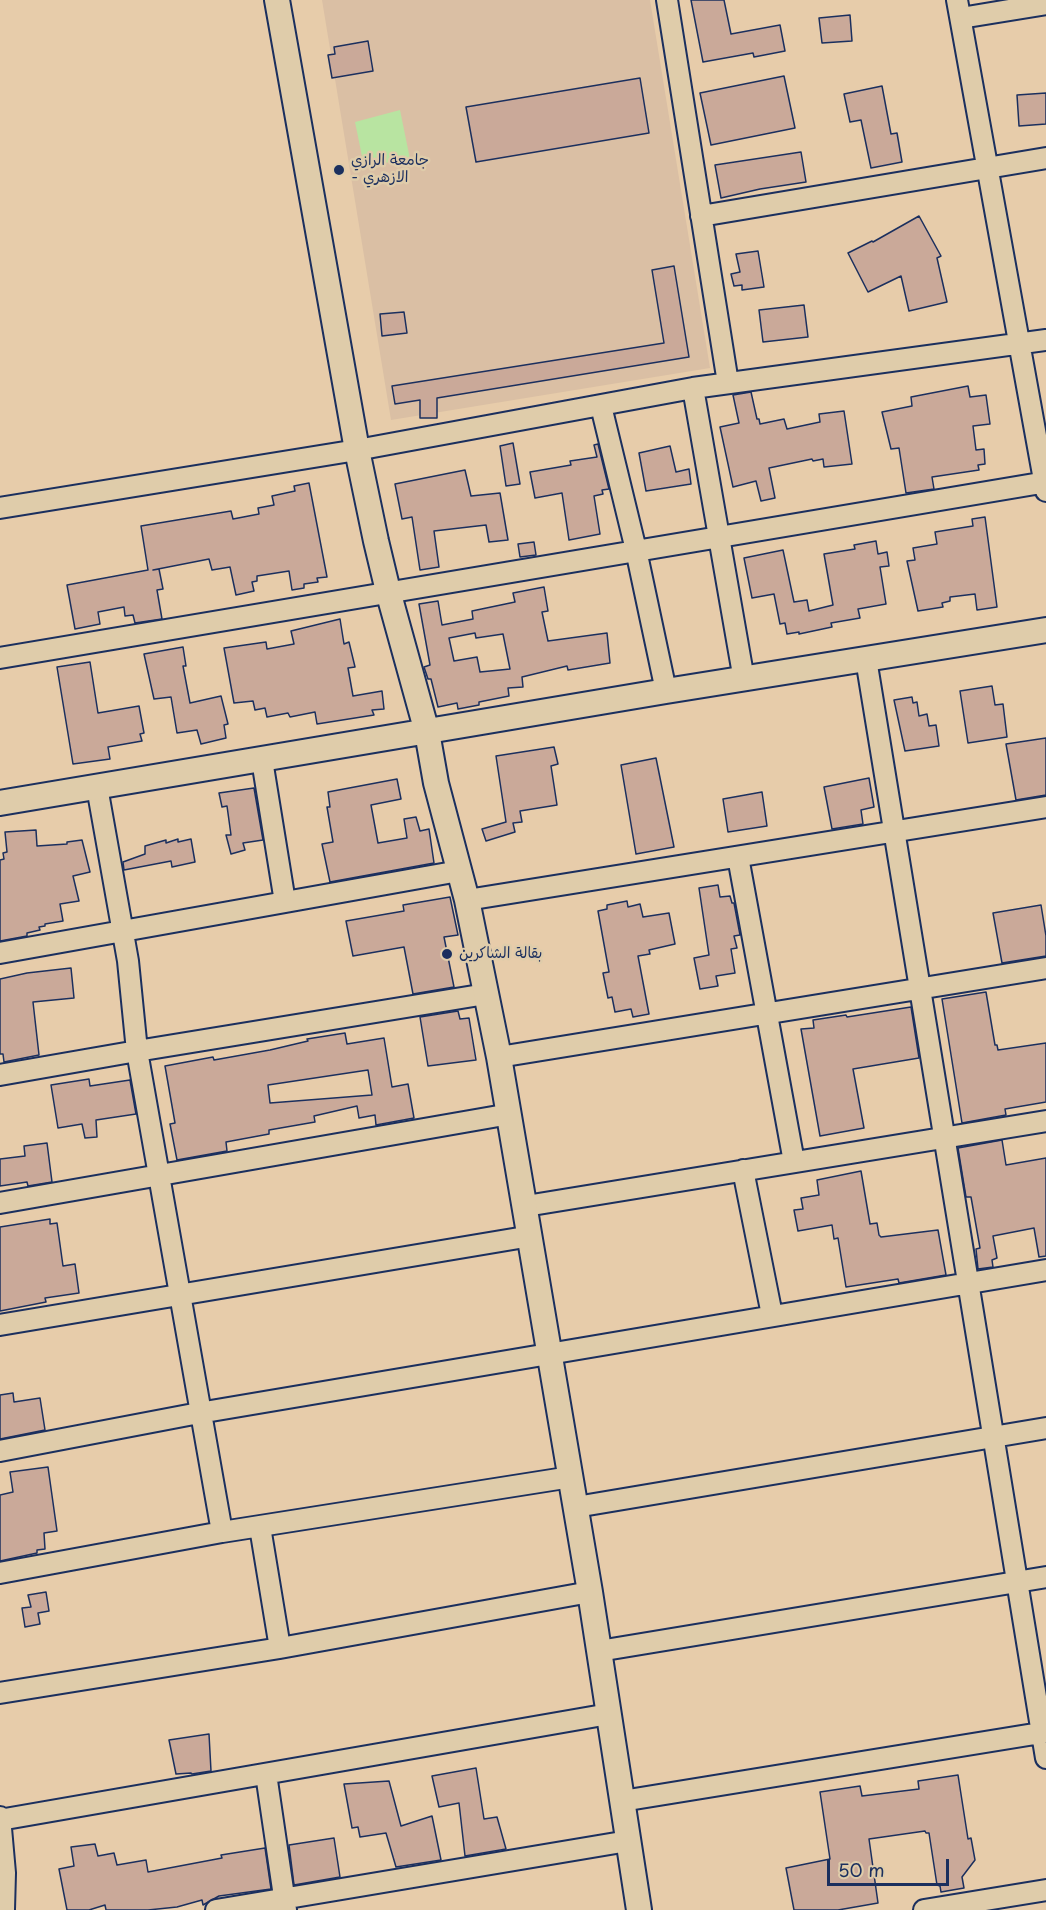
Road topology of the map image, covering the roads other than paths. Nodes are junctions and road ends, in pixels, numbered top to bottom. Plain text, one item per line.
1 (277, 0) edge
2 (667, 0) edge
3 (1046, 4) edge
4 (959, 9) edge
5 (1046, 158) edge
6 (987, 169) junction
7 (701, 216) junction
8 (1046, 340) edge
9 (1019, 345) junction
10 (728, 383) junction
11 (693, 388) junction
12 (601, 406) junction
13 (357, 450) junction
14 (1045, 485) edge
15 (0, 508) edge
16 (719, 538) junction
17 (636, 550) junction
18 (388, 591) junction
19 (1046, 630) edge
20 (0, 658) edge
21 (866, 660) junction
22 (744, 680) junction
23 (666, 691) junction
24 (427, 732) junction
25 (262, 760) junction
26 (98, 787) junction
27 (0, 803) edge
28 (1046, 807) edge
29 (894, 831) junction
30 (738, 856) junction
31 (459, 871) junction
32 (467, 900) junction
33 (285, 902) junction
34 (123, 932) junction
35 (0, 953) edge
36 (1046, 969) edge
37 (920, 989) junction
38 (486, 994) junction
39 (766, 1014) junction
40 (137, 1051) junction
41 (499, 1057) junction
42 (0, 1075) edge
43 (510, 1114) junction
44 (1046, 1121) edge
45 (944, 1137) junction
46 (794, 1162) junction
47 (744, 1170) junction
48 (159, 1174) junction
49 (0, 1203) edge
50 (526, 1206) junction
51 (531, 1236) junction
52 (1046, 1270) edge
53 (968, 1282) junction
54 (179, 1295) junction
55 (772, 1315) junction
56 (0, 1325) edge
57 (550, 1354) junction
58 (200, 1413) junction
59 (1046, 1428) edge
60 (993, 1437) junction
61 (0, 1450) edge
62 (570, 1477) junction
63 (576, 1507) junction
64 (260, 1527) junction
65 (222, 1533) junction
66 (0, 1573) edge
67 (1046, 1576) edge
68 (1017, 1581) junction
69 (590, 1592) junction
70 (280, 1648) junction
71 (598, 1651) junction
72 (0, 1693) edge
73 (609, 1714) junction
74 (1044, 1733) edge
75 (1046, 1758) edge
76 (266, 1774) junction
77 (622, 1801) junction
78 (0, 1819) edge
79 (628, 1841) junction
80 (1046, 1890) edge
81 (285, 1905) edge
82 (4, 1910) edge
83 (216, 1910) edge
84 (639, 1910) edge
85 (924, 1910) edge

1 - 13 street
2 - 7 street
3 - 4 street
4 - 6 street
5 - 6 street
6 - 7 street
6 - 9 street
7 - 10 street
8 - 9 street
9 - 10 street
9 - 14 street
10 - 11 street
11 - 12 street
11 - 16 street
12 - 13 street
12 - 17 street
13 - 15 street
13 - 18 street
14 - 16 street
16 - 17 street
16 - 22 street
17 - 18 street
17 - 23 street
18 - 20 street
18 - 24 street
19 - 21 street
21 - 22 street
21 - 29 street
22 - 23 street
23 - 24 street
24 - 25 street
24 - 31 street
25 - 26 street
25 - 33 street
26 - 27 street
26 - 34 street
28 - 29 street
29 - 30 street
29 - 37 street
30 - 32 street
30 - 39 street
31 - 32 street
31 - 33 street
32 - 38 street
33 - 34 street
34 - 35 street
34 - 40 street
36 - 37 street
37 - 39 street
37 - 45 street
38 - 40 street
38 - 41 street
39 - 41 street
39 - 46 street
40 - 42 street
40 - 48 street
41 - 43 street
43 - 48 street
43 - 50 street
44 - 45 street
45 - 46 street
45 - 53 street
46 - 47 street
47 - 50 street
47 - 55 street
48 - 49 street
48 - 54 street
50 - 51 street
51 - 54 street
51 - 57 street
52 - 53 street
53 - 55 street
53 - 60 street
54 - 56 street
54 - 58 street
55 - 57 street
57 - 58 street
57 - 62 street
58 - 61 street
58 - 65 street
59 - 60 street
60 - 63 street
60 - 68 street
62 - 63 street
62 - 64 street
63 - 69 street
64 - 65 street
64 - 70 street
65 - 66 street
67 - 68 street
68 - 71 street
68 - 74 street
69 - 70 street
69 - 71 street
70 - 72 street
71 - 73 street
73 - 76 street
73 - 77 street
74 - 75 street
74 - 77 street
76 - 78 street
76 - 81 street
77 - 79 street
78 - 82 street
79 - 81 street
79 - 84 street
80 - 85 street
81 - 83 street

